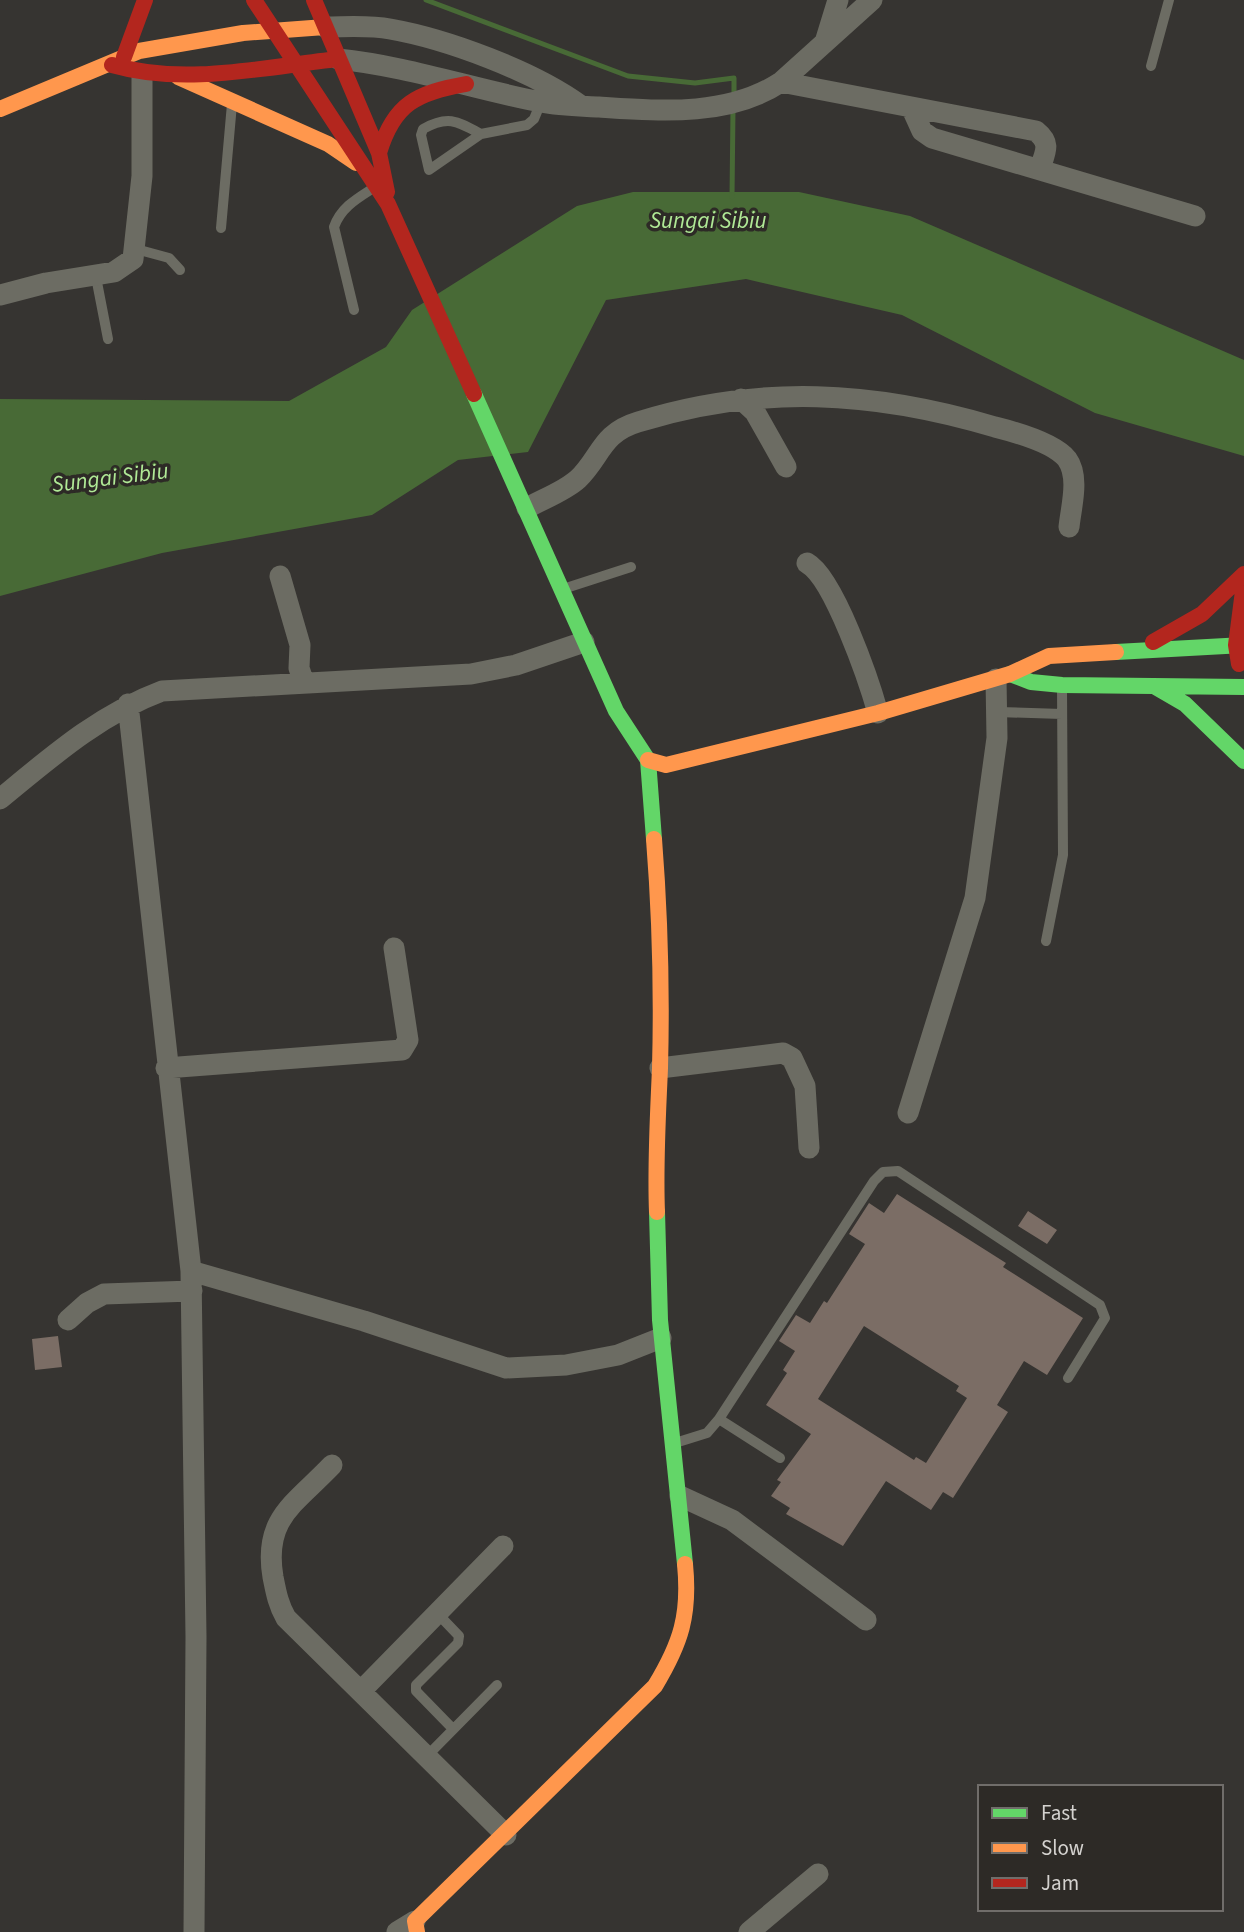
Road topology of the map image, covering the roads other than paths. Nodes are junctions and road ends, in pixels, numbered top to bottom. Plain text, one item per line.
1 (145, 0) edge
2 (254, 0) edge
3 (314, 0) edge
4 (838, 0) edge
5 (872, 0) edge
6 (1168, 0) edge
7 (325, 27) junction
8 (276, 31) junction
9 (825, 41) junction
10 (338, 59) junction
11 (118, 61) junction
12 (298, 63) junction
13 (1151, 66) dead end
14 (142, 75) junction
15 (174, 76) junction
16 (781, 82) junction
17 (466, 84) junction
18 (232, 102) junction
19 (541, 102) junction
20 (582, 106) junction
21 (0, 109) edge
22 (912, 109) junction
23 (962, 115) junction
24 (481, 134) junction
25 (956, 145) junction
26 (379, 153) junction
27 (1040, 168) junction
28 (365, 170) junction
29 (376, 187) junction
30 (388, 204) junction
31 (1195, 216) dead end
32 (221, 228) dead end
33 (136, 249) junction
34 (180, 270) dead end
35 (96, 277) junction
36 (0, 295) edge
37 (354, 310) dead end
38 (108, 339) dead end
39 (741, 398) junction
40 (786, 467) dead end
41 (527, 508) junction
42 (1069, 527) dead end
43 (807, 563) dead end
44 (631, 568) dead end
45 (1244, 574) edge
46 (280, 576) dead end
47 (1244, 583) edge
48 (563, 589) junction
49 (584, 642) junction
50 (1240, 645) edge
51 (1137, 649) junction
52 (1003, 677) junction
53 (303, 683) junction
54 (1062, 685) junction
55 (1154, 686) junction
56 (1243, 690) edge
57 (128, 704) junction
58 (998, 712) junction
59 (878, 713) junction
60 (1062, 714) junction
61 (648, 760) junction
62 (1244, 761) edge
63 (0, 799) edge
64 (1046, 941) dead end
65 (394, 948) dead end
66 (166, 1068) junction
67 (660, 1068) junction
68 (908, 1113) dead end
69 (809, 1148) dead end
70 (191, 1281) junction
71 (68, 1320) dead end
72 (662, 1338) junction
73 (1068, 1378) dead end
74 (719, 1419) junction
75 (675, 1443) junction
76 (780, 1458) dead end
77 (332, 1465) dead end
78 (680, 1496) junction
79 (503, 1546) dead end
80 (438, 1613) junction
81 (866, 1620) dead end
82 (497, 1685) dead end
83 (362, 1690) junction
84 (453, 1729) junction
85 (427, 1756) junction
86 (506, 1835) junction
87 (818, 1874) dead end
88 (416, 1926) edge
89 (194, 1932) edge
90 (397, 1932) edge
91 (749, 1932) edge

1 - 11 main road
2 - 8 main road
3 - 7 main road
4 - 9 street
5 - 9 street
6 - 13 lane
7 - 8 main road
7 - 10 main road
7 - 20 street
8 - 11 main road
8 - 12 main road
9 - 16 street
10 - 12 main road
10 - 17 street
10 - 26 main road
11 - 14 main road
11 - 21 main road
12 - 15 main road
12 - 28 main road
14 - 15 main road
14 - 33 street
15 - 18 main road
16 - 20 street
16 - 22 street
17 - 19 street
17 - 26 main road
18 - 28 main road
18 - 32 lane
19 - 20 street
19 - 24 lane
22 - 23 street
22 - 25 street
23 - 25 street
23 - 27 street
24 - 24 lane
25 - 27 street
26 - 30 main road
27 - 31 street
28 - 29 main road
29 - 30 main road
29 - 37 lane
30 - 41 main road
33 - 34 lane
33 - 35 street
35 - 36 street
35 - 38 lane
39 - 40 street
39 - 41 street
39 - 42 street
41 - 48 main road
43 - 59 street
44 - 48 lane
45 - 51 main road
46 - 53 street
47 - 50 main road
48 - 49 main road
49 - 53 street
49 - 61 main road
50 - 51 main road
50 - 56 main road
51 - 52 main road
52 - 54 main road
52 - 58 street
52 - 59 main road
53 - 57 street
54 - 55 main road
54 - 60 lane
55 - 56 main road
55 - 62 main road
57 - 63 street
57 - 66 street
58 - 60 lane
58 - 68 street
59 - 61 main road
60 - 64 lane
61 - 67 main road
65 - 66 street
66 - 70 street
67 - 69 street
67 - 72 main road
70 - 71 street
70 - 72 street
70 - 89 street
72 - 75 main road
73 - 74 lane
74 - 75 lane
74 - 76 lane
75 - 78 main road
77 - 83 street
78 - 81 street
78 - 86 main road
79 - 80 street
80 - 83 street
80 - 84 lane
82 - 84 lane
83 - 85 street
84 - 85 lane
85 - 86 street
86 - 88 main road
87 - 91 street
88 - 90 street

